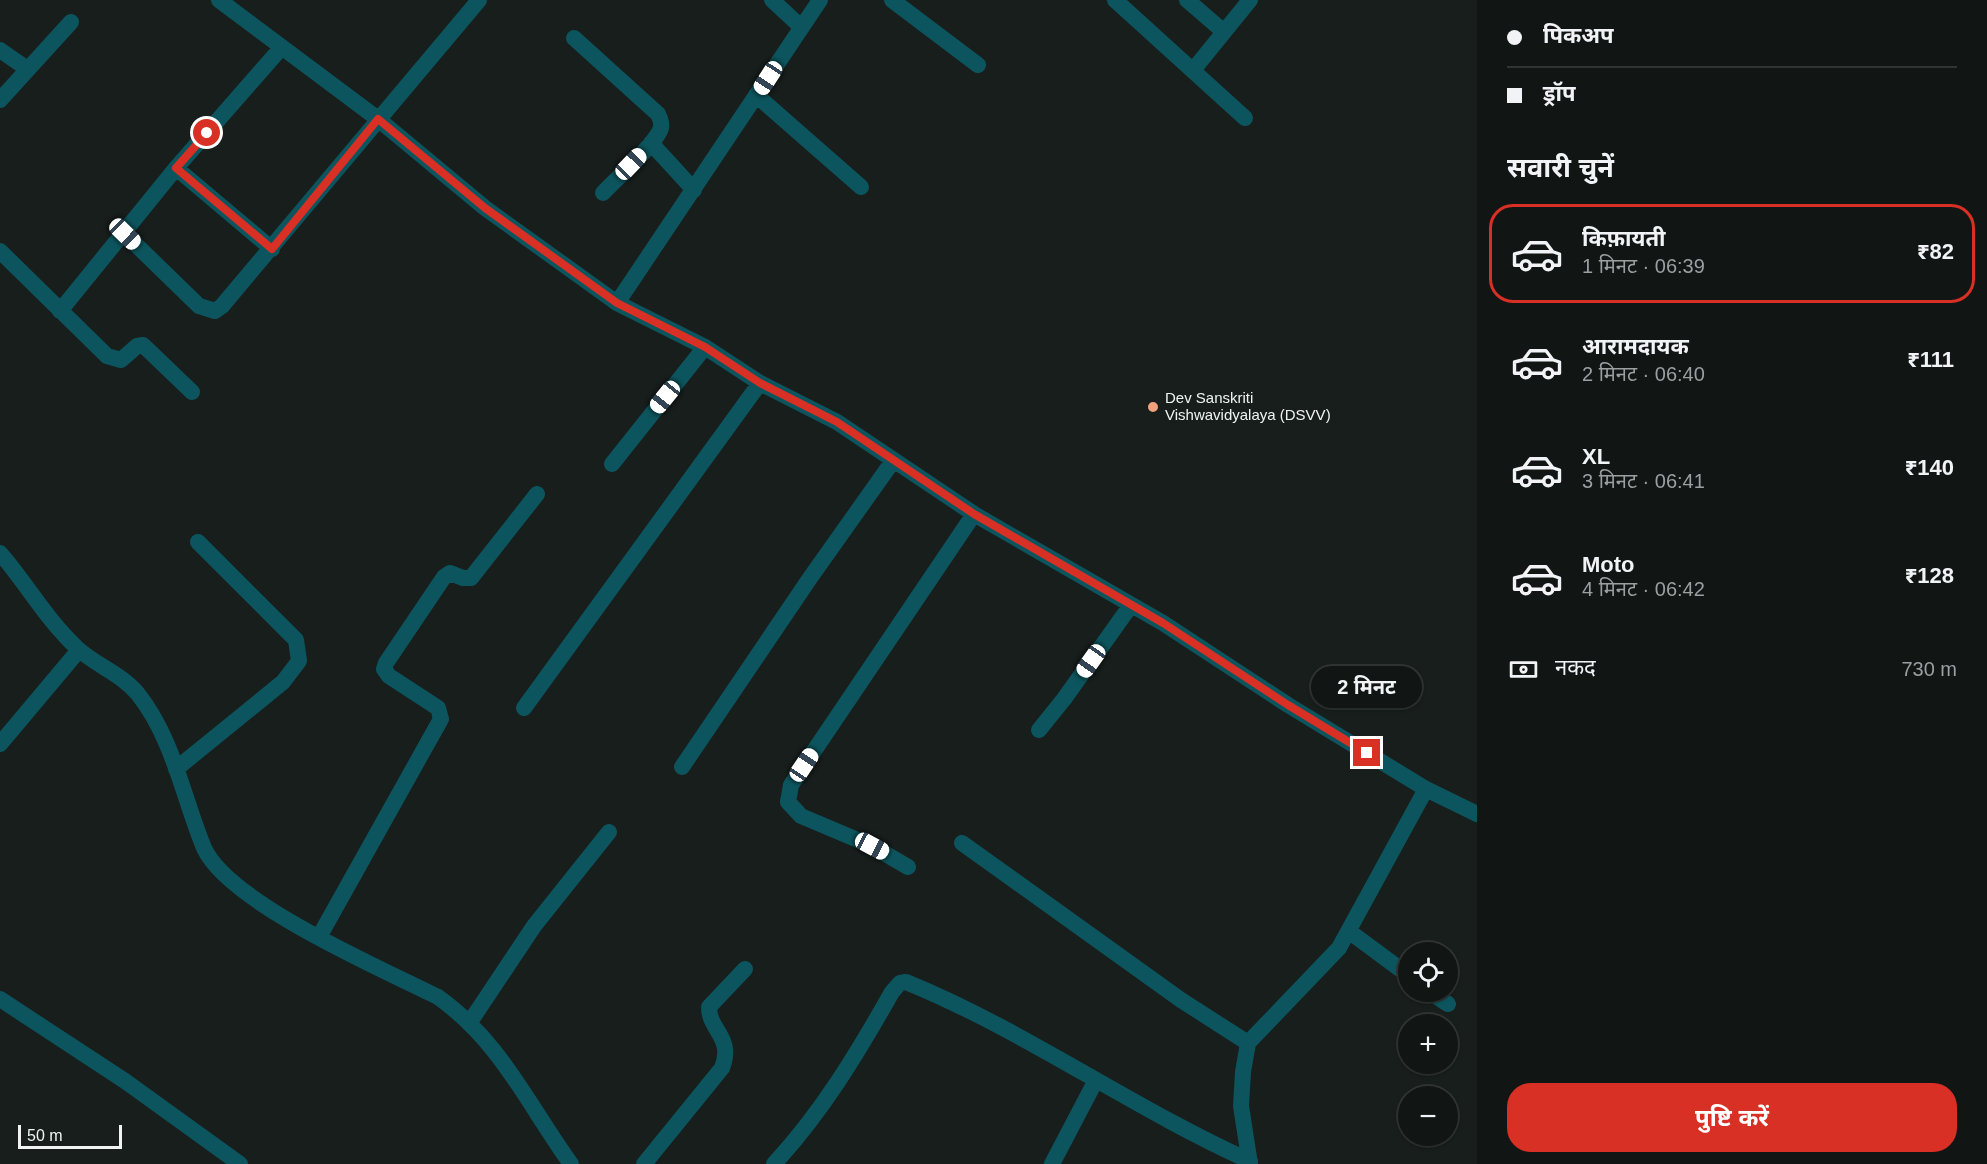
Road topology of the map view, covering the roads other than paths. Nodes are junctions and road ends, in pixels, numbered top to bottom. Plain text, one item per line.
1 (219, 0) edge
2 (772, 0) edge
3 (820, 0) edge
4 (892, 0) edge
5 (1187, 0) edge
6 (1250, 0) edge
7 (472, 2) edge
8 (1123, 3) edge
9 (71, 22) dead end
10 (801, 27) junction
11 (1224, 32) junction
12 (574, 38) dead end
13 (282, 47) junction
14 (0, 50) edge
15 (978, 65) dead end
16 (26, 68) junction
17 (1194, 69) junction
18 (756, 95) junction
19 (0, 100) edge
20 (1245, 118) dead end
21 (378, 119) junction
22 (651, 143) junction
23 (176, 168) junction
24 (861, 187) dead end
25 (694, 190) junction
26 (603, 193) dead end
27 (125, 234) junction
28 (272, 249) junction
29 (0, 251) edge
30 (617, 303) junction
31 (60, 311) junction
32 (705, 347) junction
33 (760, 383) junction
34 (192, 392) dead end
35 (893, 461) junction
36 (612, 464) dead end
37 (537, 494) dead end
38 (974, 514) junction
39 (198, 542) dead end
40 (0, 553) edge
41 (1131, 605) junction
42 (79, 650) junction
43 (524, 708) dead end
44 (1039, 730) dead end
45 (0, 744) edge
46 (682, 767) dead end
47 (177, 769) junction
48 (1426, 789) junction
49 (1477, 814) edge
50 (609, 832) dead end
51 (962, 843) dead end
52 (908, 867) dead end
53 (1350, 932) junction
54 (319, 937) junction
55 (1398, 968) edge
56 (745, 969) dead end
57 (0, 999) edge
58 (1445, 1002) edge
59 (1448, 1004) dead end
60 (470, 1022) junction
61 (1248, 1043) junction
62 (1096, 1080) junction
63 (1250, 1162) edge
64 (240, 1164) edge
65 (571, 1164) edge
66 (644, 1164) edge
67 (774, 1164) edge
68 (1052, 1164) edge

1 - 13 street
2 - 10 street
3 - 10 street
4 - 15 street
5 - 11 street
6 - 11 street
7 - 21 street
8 - 17 street
9 - 16 street
10 - 18 street
11 - 17 street
12 - 22 street
13 - 21 street
13 - 23 street
14 - 16 street
16 - 19 street
17 - 20 street
18 - 24 street
18 - 25 street
21 - 28 street
21 - 30 street
22 - 25 street
22 - 26 street
23 - 27 street
23 - 28 street
25 - 30 street
27 - 28 street
27 - 31 street
29 - 31 street
30 - 32 street
31 - 34 street
32 - 33 street
32 - 36 street
33 - 35 street
33 - 43 street
35 - 38 street
35 - 46 street
37 - 54 street
38 - 41 street
38 - 52 street
39 - 47 street
40 - 42 street
41 - 44 street
41 - 48 street
42 - 45 street
42 - 47 street
47 - 54 street
48 - 49 street
48 - 53 street
50 - 60 street
51 - 61 street
53 - 55 street
53 - 61 street
54 - 60 street
56 - 66 street
57 - 64 street
58 - 59 street
60 - 65 street
61 - 63 street
62 - 63 street
62 - 67 street
62 - 68 street

